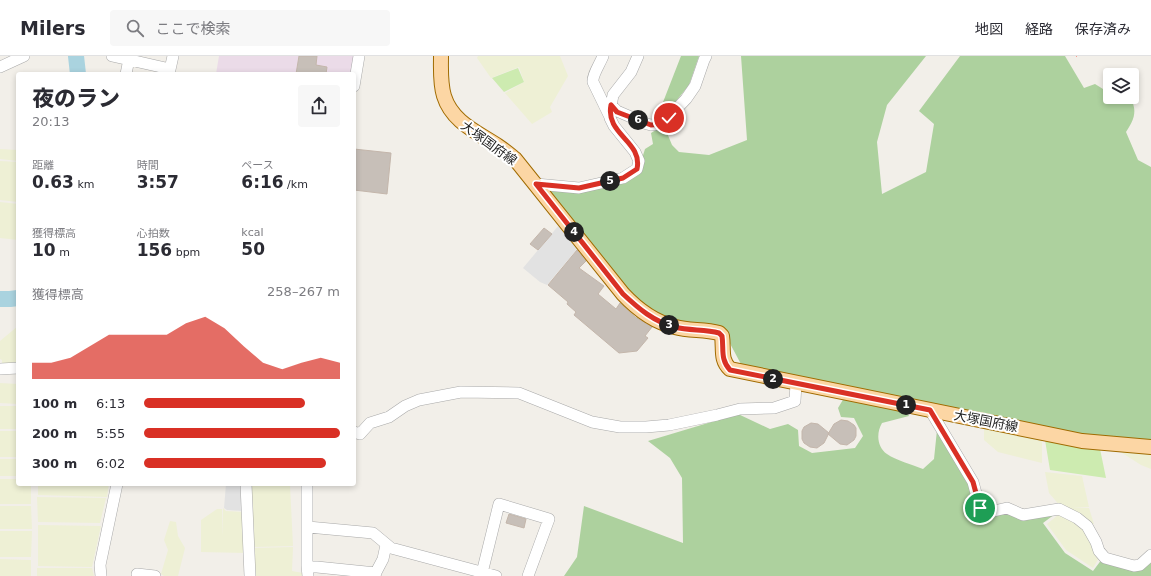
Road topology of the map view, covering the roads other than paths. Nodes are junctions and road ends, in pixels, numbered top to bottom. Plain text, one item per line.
1 (24, 56) edge
2 (112, 56) edge
3 (173, 56) edge
4 (358, 56) edge
5 (441, 56) edge
6 (603, 56) edge
7 (638, 56) edge
8 (706, 56) edge
9 (127, 58) edge
10 (0, 67) edge
11 (170, 71) edge
12 (126, 72) edge
13 (356, 72) edge
14 (611, 105) junction
15 (610, 118) junction
16 (536, 184) junction
17 (16, 368) edge
18 (0, 369) edge
19 (796, 383) junction
20 (930, 410) junction
21 (356, 433) edge
22 (1151, 447) edge
23 (117, 486) edge
24 (246, 486) edge
25 (307, 486) edge
26 (308, 527) junction
27 (386, 545) junction
28 (1151, 555) edge
29 (307, 571) edge
30 (482, 573) junction
31 (137, 574) dead end
32 (375, 574) edge
33 (101, 576) edge
34 (155, 576) edge
35 (250, 576) edge
36 (496, 576) edge
37 (528, 576) edge

1 - 10 street
2 - 9 street
3 - 11 street
4 - 13 street
5 - 16 main road, 大塚国府線
6 - 15 street
7 - 14 street
8 - 14 street
9 - 11 street
9 - 12 street
14 - 15 street
15 - 16 street
16 - 19 main road, 大塚国府線
17 - 18 street
19 - 20 main road, 大塚国府線
19 - 21 street
20 - 22 main road, 大塚国府線
20 - 28 street
23 - 33 street
24 - 35 street
25 - 26 street
26 - 27 street
26 - 29 street
27 - 30 street
27 - 32 street
29 - 32 street
30 - 36 street
30 - 37 street
31 - 34 street

